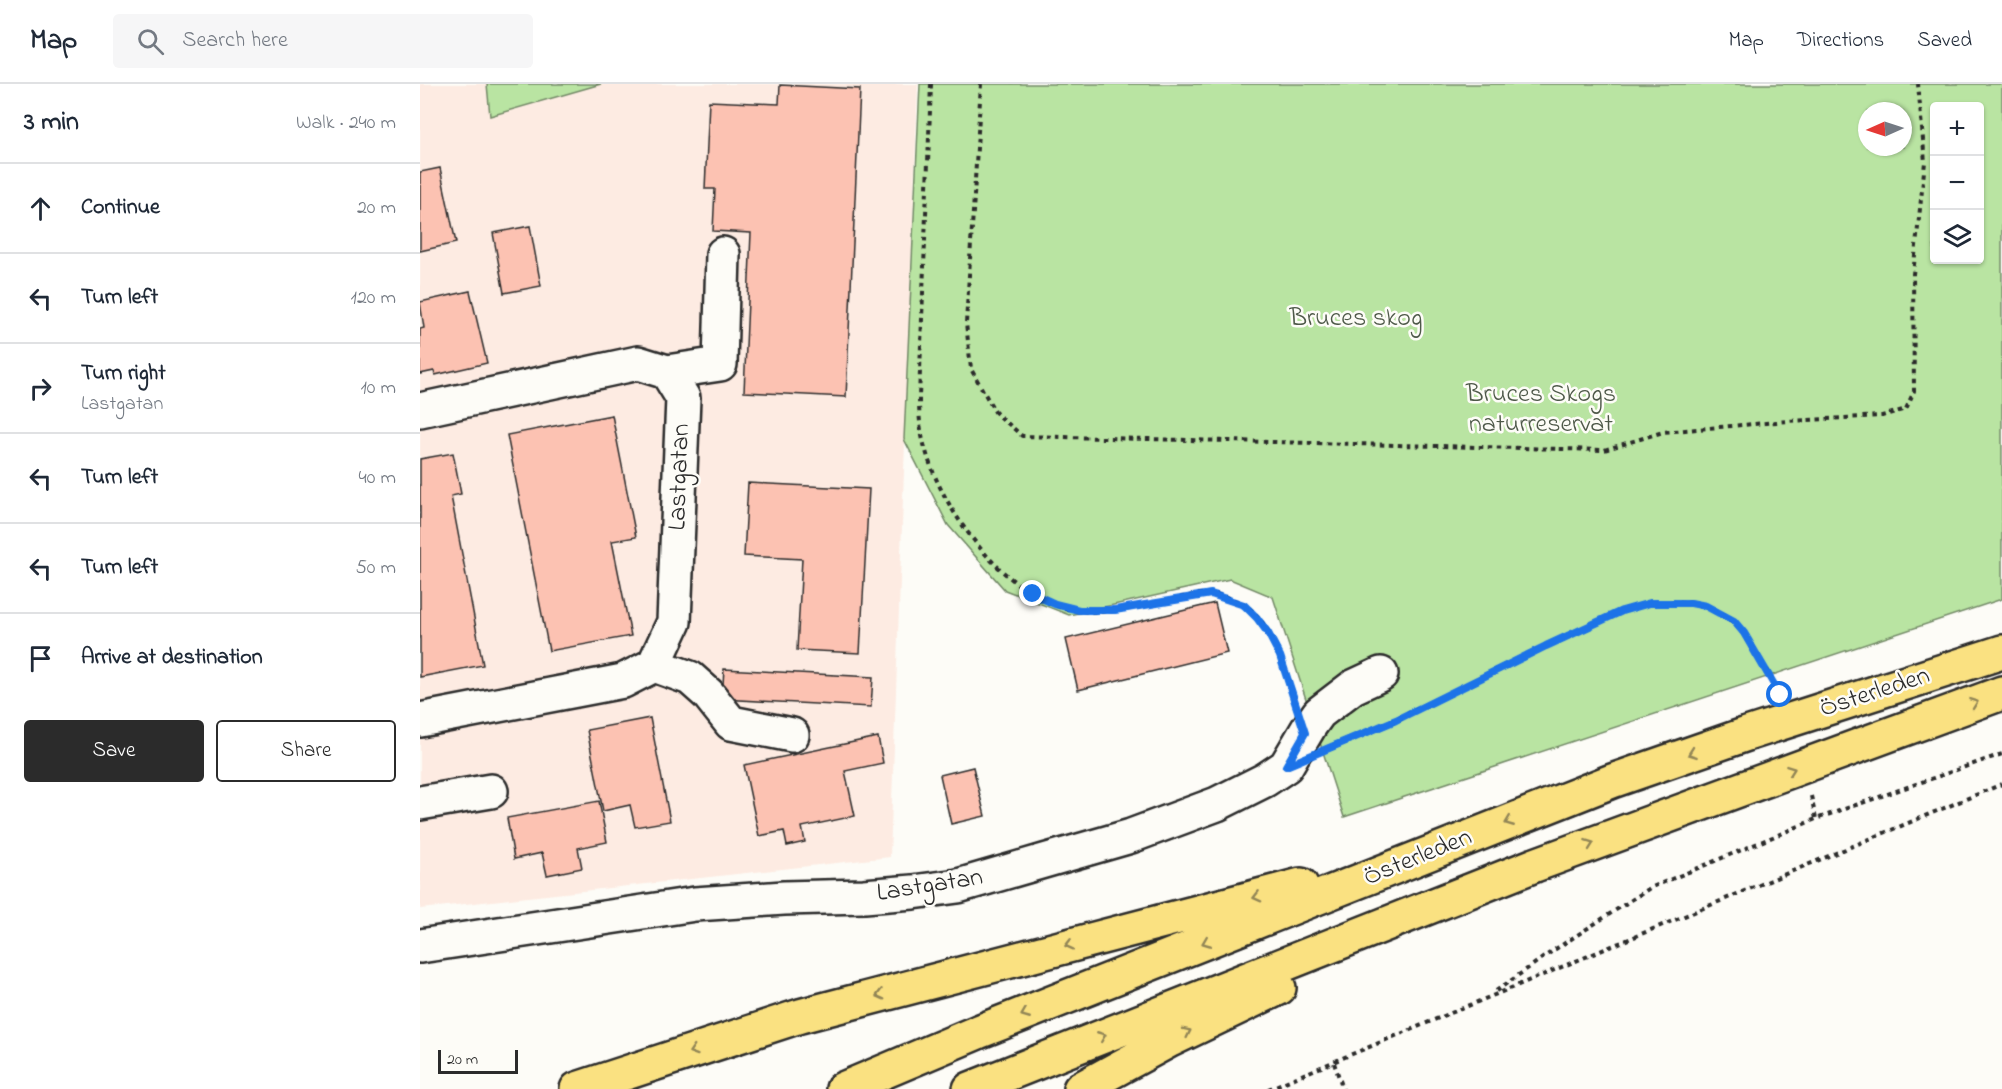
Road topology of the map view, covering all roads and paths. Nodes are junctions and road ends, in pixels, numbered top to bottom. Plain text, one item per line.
1 (931, 84) edge
2 (981, 84) edge
3 (1918, 84) edge
4 (723, 254) dead end
5 (667, 372) junction
6 (420, 410) edge
7 (2002, 652) edge
8 (654, 665) junction
9 (1381, 674) dead end
10 (2002, 693) edge
11 (1780, 695) dead end
12 (420, 720) edge
13 (1305, 733) junction
14 (792, 735) dead end
15 (2002, 754) edge
16 (1286, 766) junction
17 (2002, 784) edge
18 (491, 791) dead end
19 (1811, 796) dead end
20 (420, 803) edge
21 (1816, 819) junction
22 (1436, 851) junction
23 (1535, 865) junction
24 (420, 946) edge
25 (1490, 996) junction
26 (1334, 1063) junction
27 (578, 1089) edge
28 (843, 1089) edge
29 (970, 1089) edge
30 (1080, 1089) edge
31 (1268, 1089) edge
32 (1343, 1089) edge

1 - 13 path
2 - 3 path
4 - 5 street
5 - 6 street
5 - 8 street, Lastgatan
7 -> 22 main road, Österleden
8 - 12 street
8 - 14 street
9 - 13 street, Lastgatan
23 -> 10 main road, Österleden
11 - 16 path
13 - 16 street, Lastgatan
15 - 21 path
16 - 24 street, Lastgatan
17 - 25 path
18 - 20 street
19 - 21 path
21 - 25 path
22 -> 27 main road
22 -> 28 main road, Österleden
29 -> 23 main road, Österleden
30 -> 23 main road
25 - 26 path
26 - 31 path
26 - 32 path

